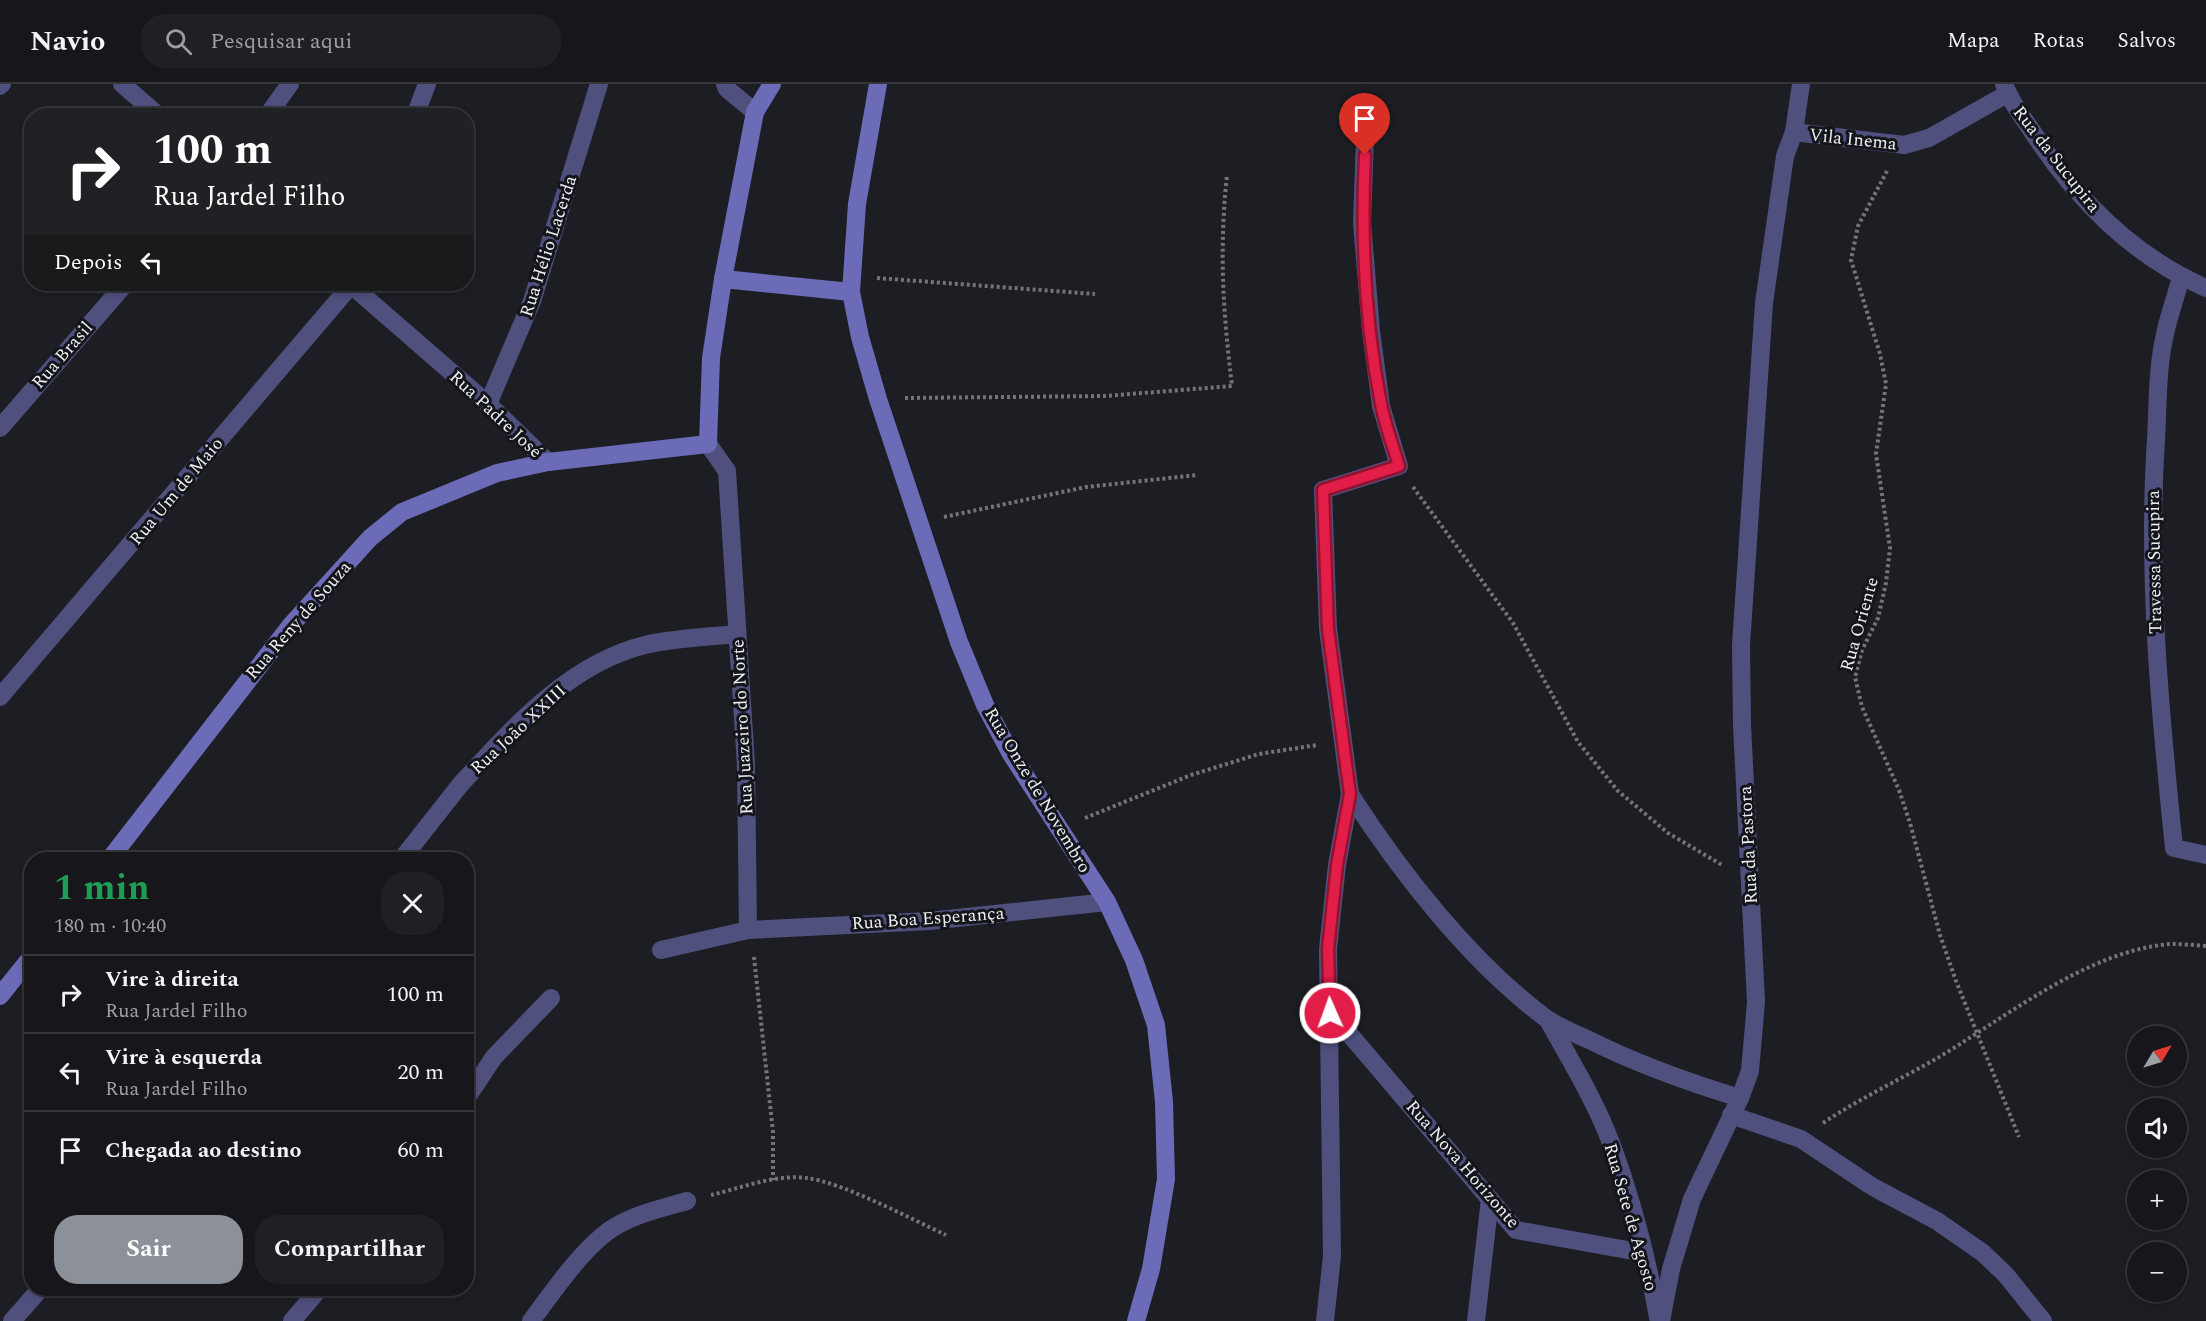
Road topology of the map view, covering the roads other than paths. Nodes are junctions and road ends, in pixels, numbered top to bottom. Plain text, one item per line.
1 (122, 84) edge
2 (290, 84) edge
3 (427, 84) edge
4 (599, 84) edge
5 (725, 84) edge
6 (772, 84) edge
7 (878, 84) edge
8 (1801, 84) edge
9 (2006, 89) edge
10 (150, 108) edge
11 (273, 108) edge
12 (418, 108) edge
13 (1366, 110) dead end
14 (755, 112) junction
15 (1794, 132) junction
16 (2181, 278) junction
17 (723, 279) junction
18 (852, 284) junction
19 (2206, 288) edge
20 (119, 291) edge
21 (345, 291) edge
22 (359, 291) edge
23 (488, 404) junction
24 (0, 428) edge
25 (708, 444) junction
26 (548, 462) junction
27 (737, 634) junction
28 (0, 697) edge
29 (1350, 794) junction
30 (115, 852) edge
31 (407, 852) edge
32 (2206, 855) edge
33 (1107, 902) junction
34 (748, 930) junction
35 (661, 950) dead end
36 (24, 967) edge
37 (0, 996) edge
38 (550, 998) dead end
39 (1548, 1020) junction
40 (1346, 1030) dead end
41 (474, 1087) edge
42 (1740, 1098) junction
43 (1731, 1115) junction
44 (1490, 1199) junction
45 (687, 1200) road end
46 (1644, 1253) junction
47 (34, 1296) edge
48 (313, 1296) edge
49 (12, 1321) edge
50 (292, 1321) edge
51 (531, 1321) edge
52 (1136, 1321) edge
53 (1326, 1321) edge
54 (1476, 1321) edge
55 (1660, 1321) edge
56 (2043, 1321) edge

1 - 10 street
2 - 11 street
3 - 12 street
4 - 23 street, Rua Hélio Lacerda
5 - 14 street
6 - 14 street
7 - 18 street, Rua Onze de Novembro
8 - 15 street, Rua da Pastora
9 - 15 street, Vila Inema
9 - 16 street, Rua da Sucupira
13 - 29 street
14 - 17 street
15 - 42 street, Rua da Pastora
16 - 19 street, Rua da Sucupira
16 - 32 street, Travessa Sucupira
17 - 18 street
17 - 25 street
18 - 33 street, Rua Onze de Novembro
20 - 24 street, Rua Brasil
21 - 28 street, Rua Um de Maio
22 - 23 street, Rua Padre José
23 - 26 street, Rua Padre José
25 - 26 street, Rua Padre José
25 - 27 street, Rua Juazeiro do Norte
26 - 30 street, Rua Reny de Souza
27 - 31 street, Rua João XXIII
27 - 34 street, Rua Juazeiro do Norte
29 - 39 street
29 - 53 street
33 - 34 street, Rua Boa Esperança
33 - 52 street, Rua Onze de Novembro
34 - 35 street, Rua Boa Esperança
36 - 37 street
38 - 41 street
39 - 42 street
39 - 46 street, Rua Sete de Agosto
40 - 44 street, Rua Nova Horizonte
42 - 43 street, Rua da Pastora
43 - 55 street, Rua da Pastora
43 - 56 street
44 - 46 street, Rua Nova Horizonte
44 - 54 street
45 - 51 street
46 - 55 street, Rua Sete de Agosto
47 - 49 street
48 - 50 street

